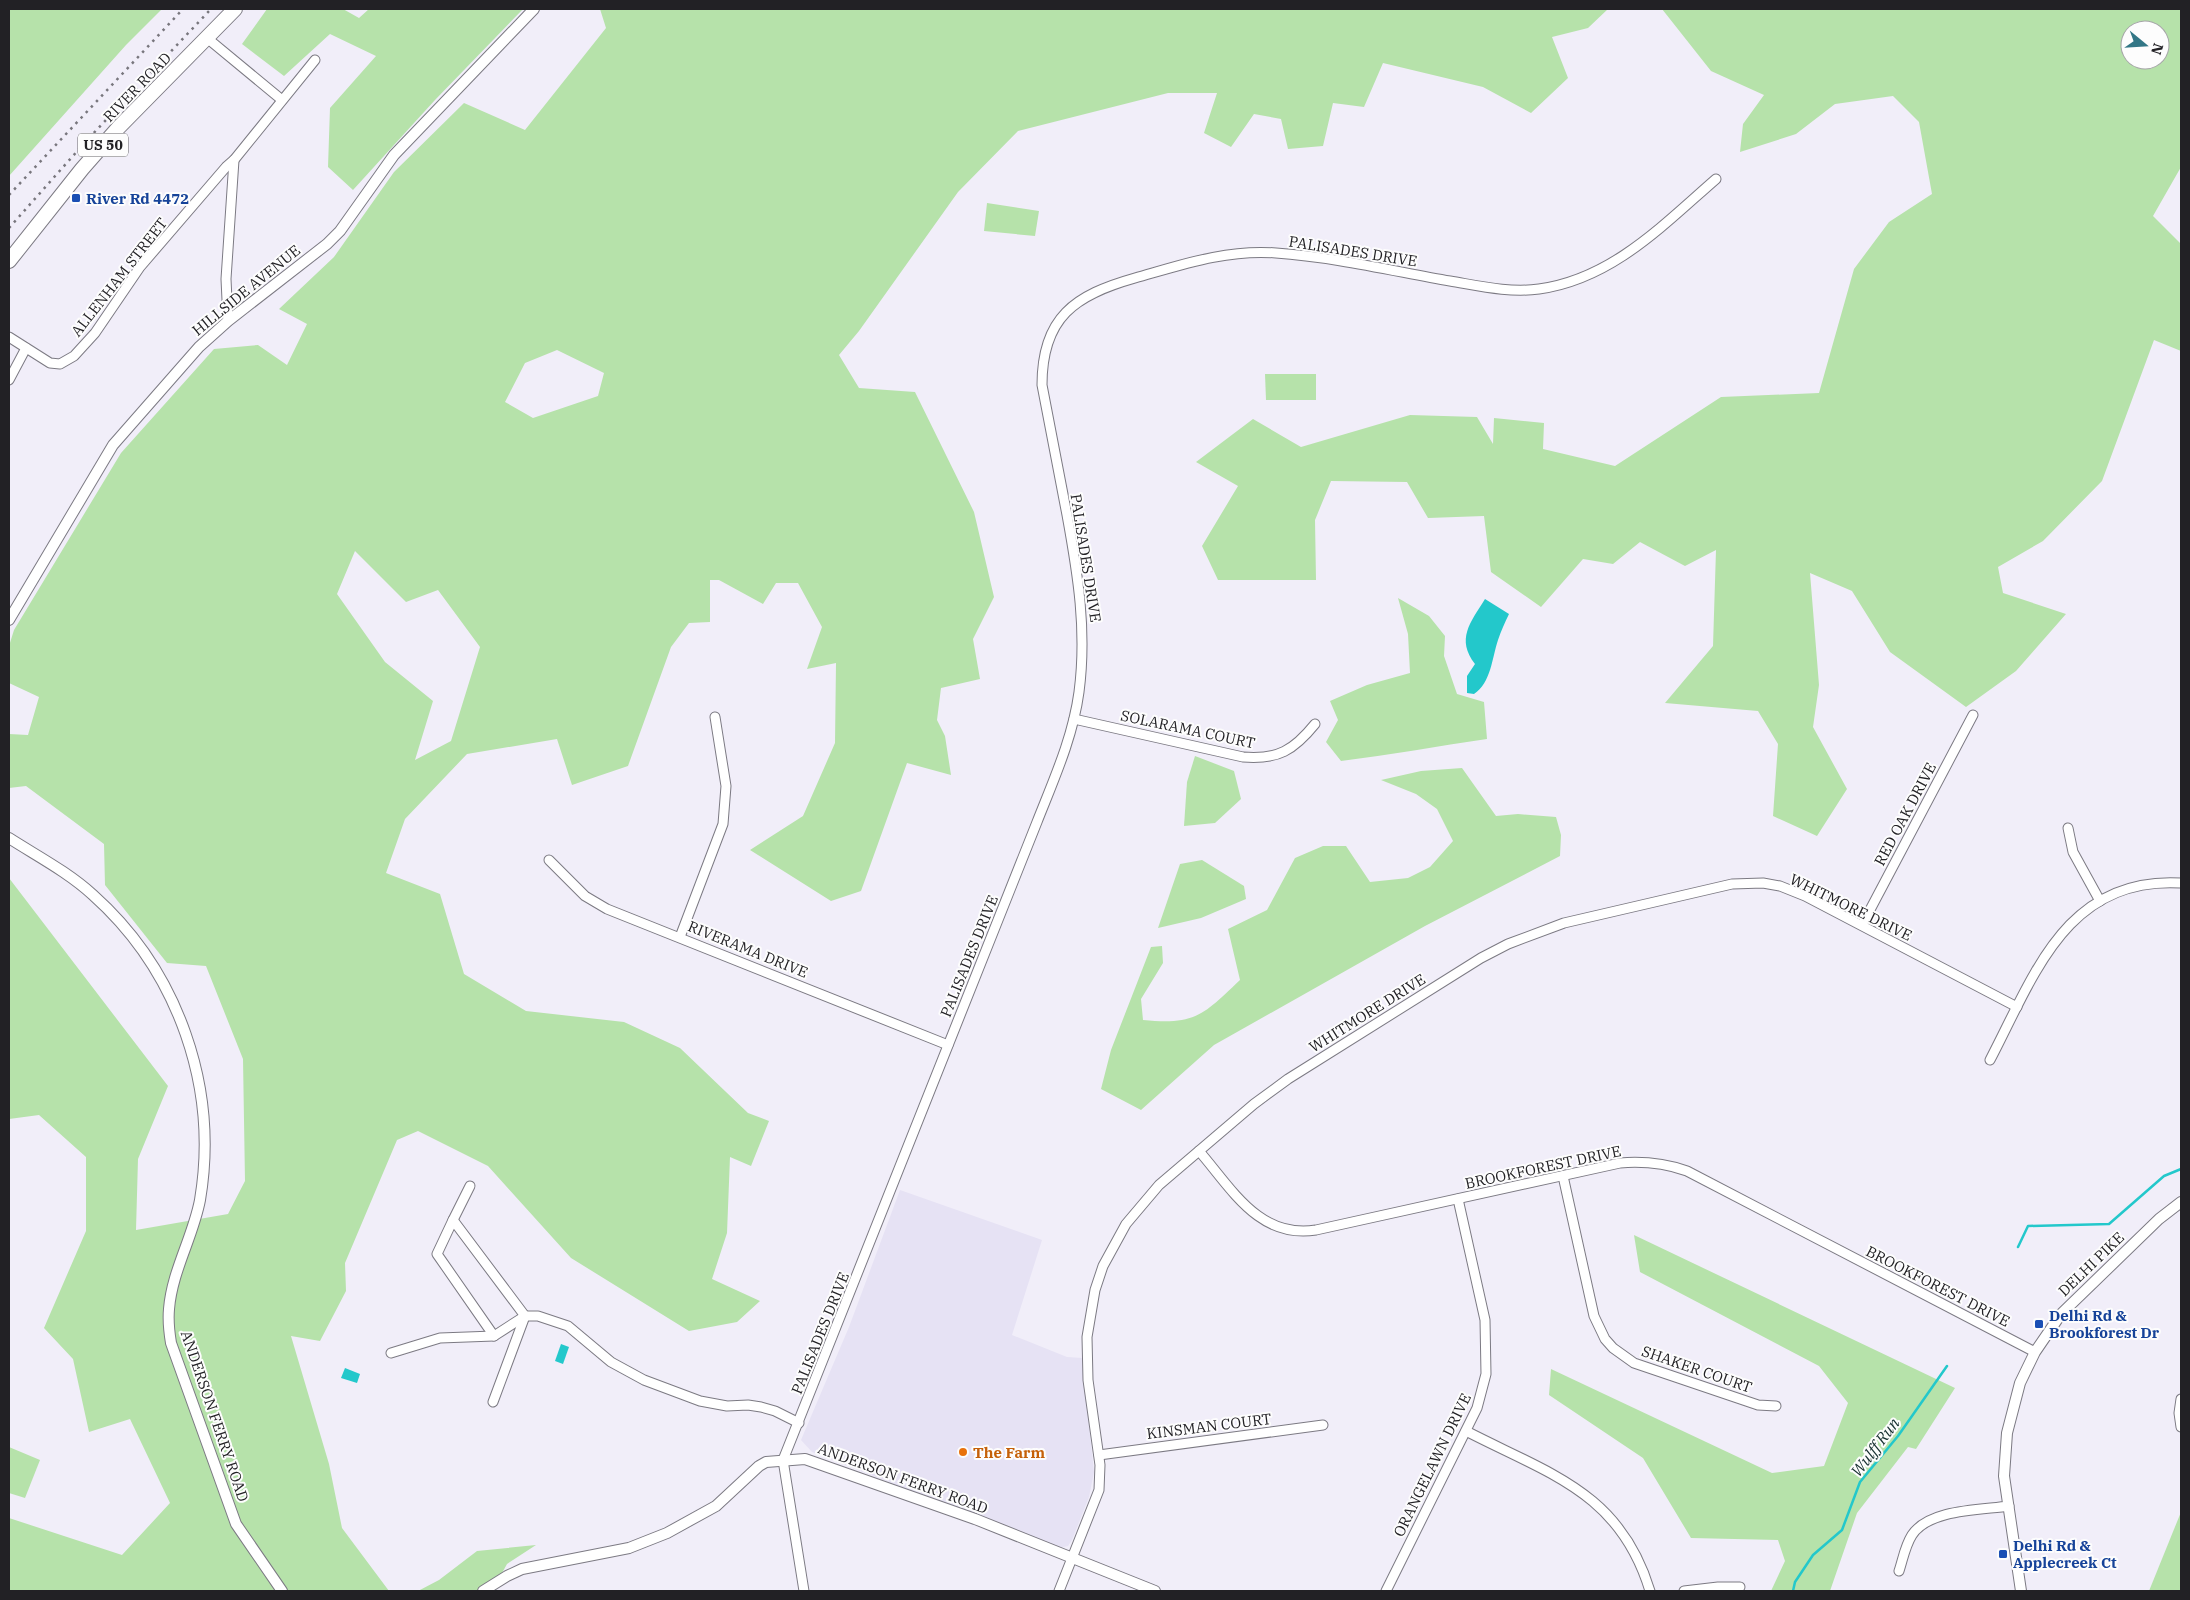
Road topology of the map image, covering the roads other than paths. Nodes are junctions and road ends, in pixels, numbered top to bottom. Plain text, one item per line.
1 (235, 9) edge
2 (534, 9) edge
3 (207, 38) junction
4 (315, 60) dead end
5 (282, 100) junction
6 (234, 160) junction
7 (1716, 179) dead end
8 (9, 261) edge
9 (228, 321) junction
10 (9, 338) edge
11 (26, 348) junction
12 (9, 380) edge
13 (9, 620) edge
14 (1973, 715) dead end
15 (714, 717) dead end
16 (1074, 719) junction
17 (1315, 724) dead end
18 (2068, 828) dead end
19 (9, 838) edge
20 (549, 860) dead end
21 (2181, 883) edge
22 (2100, 901) junction
23 (1862, 925) junction
24 (680, 937) junction
25 (2017, 1008) junction
26 (948, 1045) junction
27 (1990, 1060) dead end
28 (1199, 1151) junction
29 (1563, 1176) junction
30 (470, 1186) dead end
31 (1458, 1199) junction
32 (2181, 1202) edge
33 (453, 1220) junction
34 (525, 1316) junction
35 (494, 1336) junction
36 (2035, 1352) junction
37 (391, 1353) dead end
38 (2181, 1399) edge
39 (493, 1402) dead end
40 (1776, 1406) dead end
41 (799, 1423) junction
42 (1323, 1425) dead end
43 (2181, 1427) edge
44 (1466, 1431) junction
45 (1099, 1454) junction
46 (783, 1460) junction
47 (2009, 1506) junction
48 (1072, 1558) junction
49 (1899, 1571) dead end
50 (1740, 1587) dead end
51 (282, 1591) edge
52 (483, 1591) edge
53 (804, 1591) edge
54 (1059, 1591) edge
55 (1155, 1591) edge
56 (1386, 1591) edge
57 (1650, 1591) edge
58 (1684, 1591) edge
59 (2020, 1591) edge

1 - 3 main road, RIVER ROAD / US 50
2 - 9 street, HILLSIDE AVENUE
3 - 5 street
3 - 8 main road, RIVER ROAD / US 50
4 - 5 street, ALLENHAM STREET
5 - 6 street, ALLENHAM STREET
6 - 9 street
6 - 11 street, ALLENHAM STREET
7 - 16 street, PALISADES DRIVE
9 - 13 street, HILLSIDE AVENUE
10 - 11 street
11 - 12 street
14 - 23 street, RED OAK DRIVE
15 - 24 street
16 - 17 street, SOLARAMA COURT
16 - 26 street, PALISADES DRIVE
18 - 22 street
19 - 51 street, ANDERSON FERRY ROAD
20 - 24 street, RIVERAMA DRIVE
21 - 22 street
22 - 25 street
23 - 25 street, WHITMORE DRIVE
23 - 28 street, WHITMORE DRIVE
24 - 26 street, RIVERAMA DRIVE
25 - 27 street
26 - 41 street, PALISADES DRIVE
28 - 31 street, BROOKFOREST DRIVE
28 - 45 street, WHITMORE DRIVE
29 - 31 street, BROOKFOREST DRIVE
29 - 36 street, BROOKFOREST DRIVE
29 - 40 street, SHAKER COURT
30 - 33 street
31 - 44 street, ORANGELAWN DRIVE
32 - 36 street, DELHI PIKE
33 - 34 street
33 - 35 street
34 - 35 street
34 - 39 street
34 - 41 street
35 - 37 street
36 - 47 street, DELHI PIKE
38 - 43 street
41 - 46 street, PALISADES DRIVE
42 - 45 street, KINSMAN COURT
44 - 56 street, ORANGELAWN DRIVE
44 - 57 street
45 - 48 street, WHITMORE DRIVE
46 - 48 street, ANDERSON FERRY ROAD
46 - 52 street, ANDERSON FERRY ROAD
46 - 53 street
47 - 49 street
47 - 59 street, DELHI PIKE
48 - 54 street, WHITMORE DRIVE
48 - 55 street, ANDERSON FERRY ROAD
50 - 58 street

